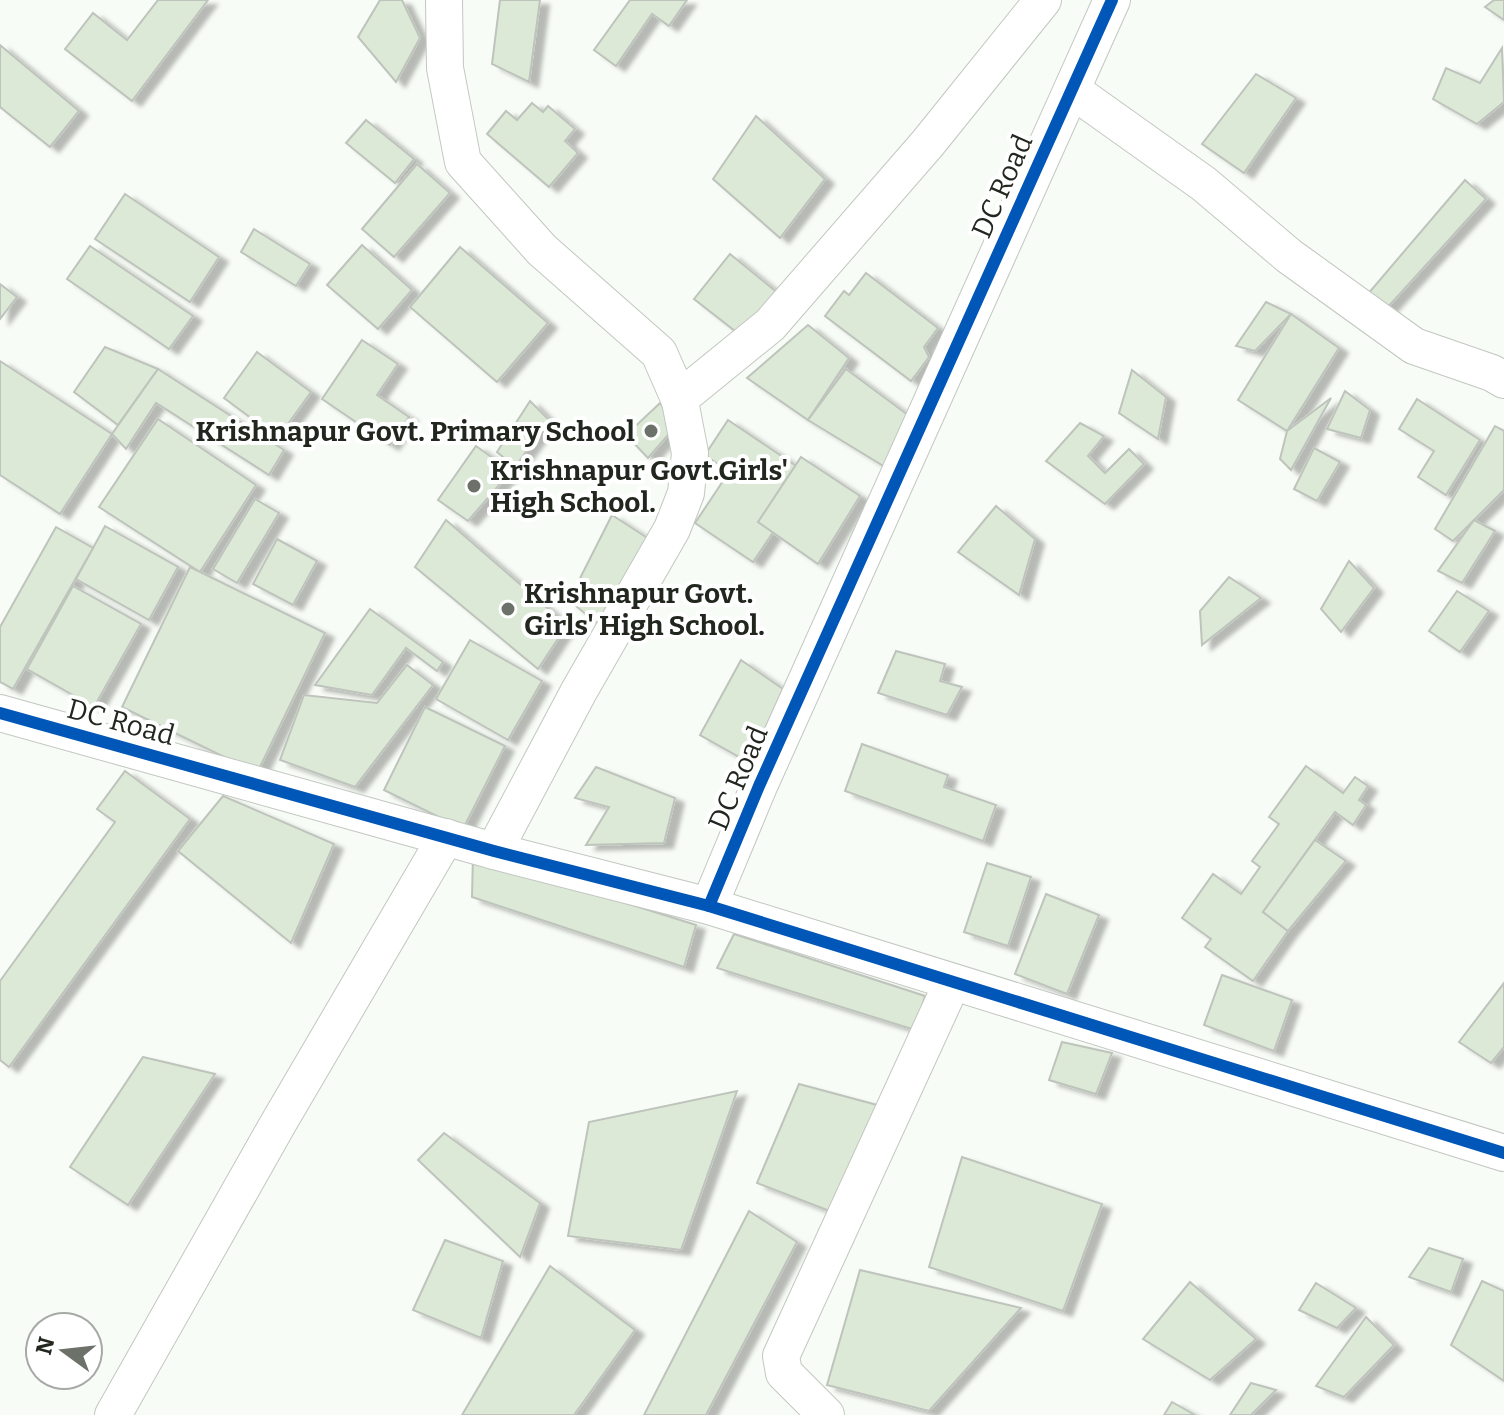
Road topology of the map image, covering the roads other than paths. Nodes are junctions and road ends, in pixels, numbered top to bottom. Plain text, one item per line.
1 (444, 0) edge
2 (1043, 0) edge
3 (1112, 0) edge
4 (1072, 90) junction
5 (1504, 380) edge
6 (679, 399) junction
7 (0, 713) edge
8 (446, 837) junction
9 (494, 851) junction
10 (709, 906) junction
11 (952, 983) junction
12 (1504, 1153) edge
13 (113, 1415) edge
14 (826, 1415) edge

1 - 6 street
2 - 6 street
3 - 4 street, DC Road
4 - 5 street
4 - 10 street, DC Road
6 - 9 street
7 - 8 street, DC Road
8 - 9 street, DC Road
8 - 13 street
9 - 10 street, DC Road
10 - 11 street
11 - 12 street
11 - 14 street

